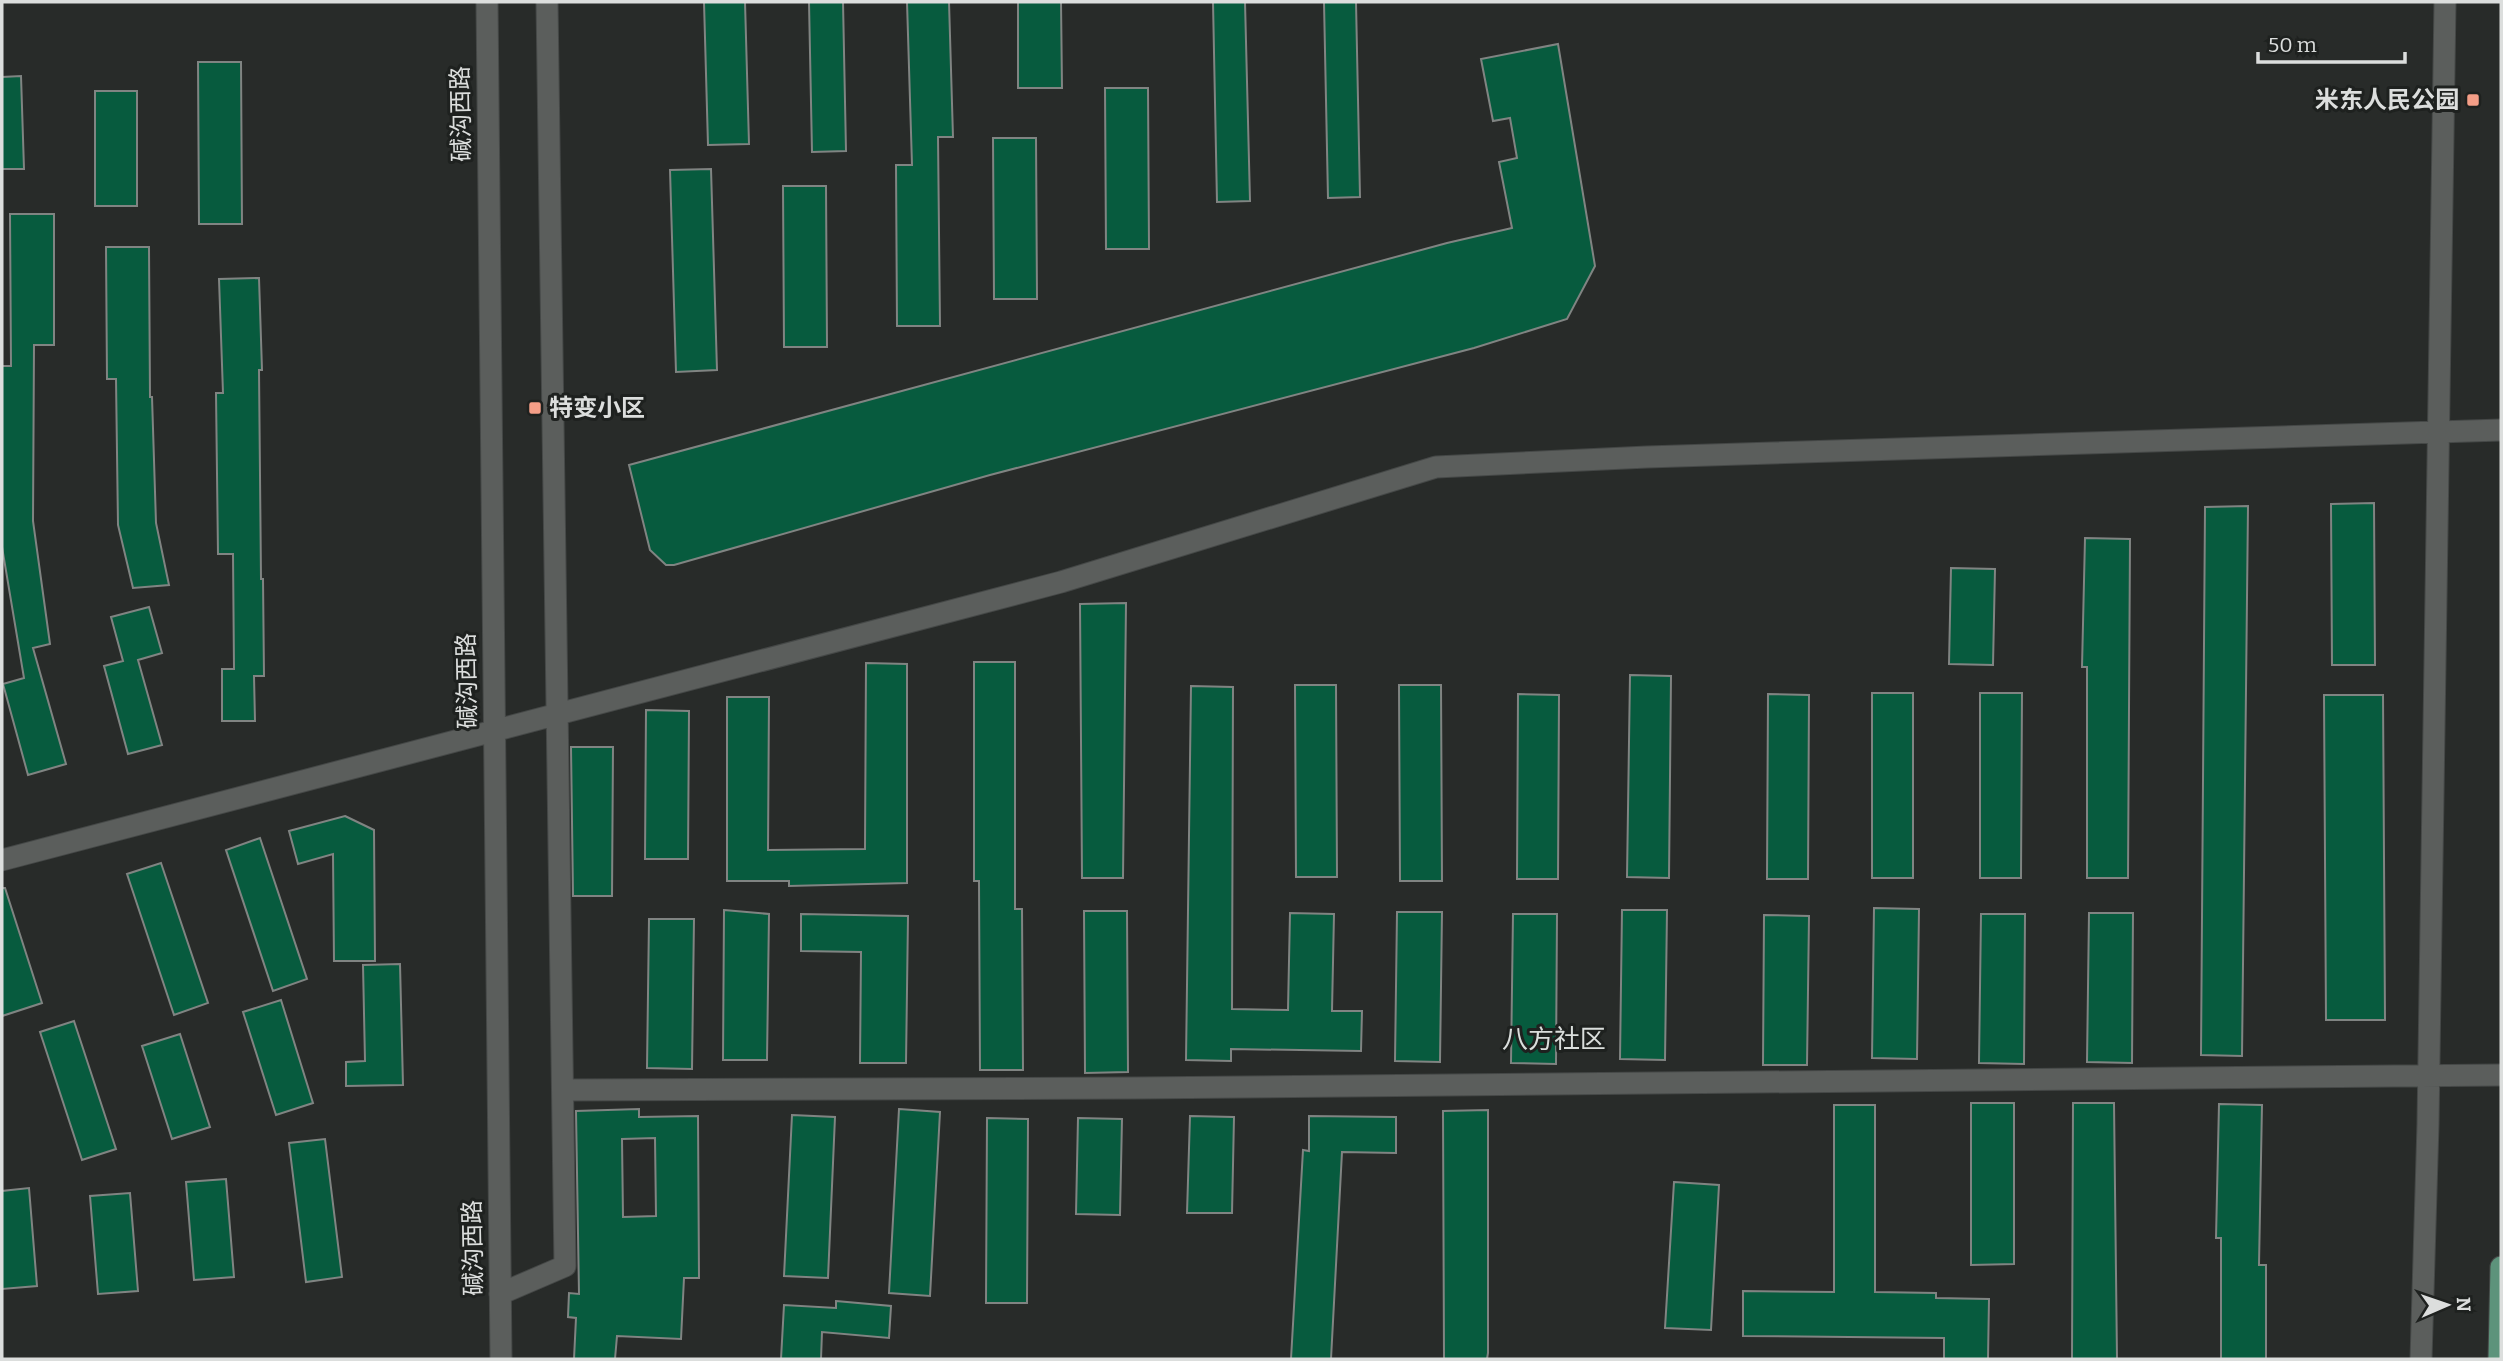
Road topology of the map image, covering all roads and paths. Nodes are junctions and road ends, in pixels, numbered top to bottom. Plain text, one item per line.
1 (486, 2) edge
2 (547, 2) edge
3 (2445, 2) edge
4 (2439, 430) junction
5 (2501, 430) edge
6 (558, 712) junction
7 (494, 729) junction
8 (2, 860) edge
9 (2501, 1075) edge
10 (2427, 1077) junction
11 (563, 1090) junction
12 (2501, 1267) edge
13 (500, 1294) junction
14 (501, 1359) edge
15 (2421, 1359) edge
16 (2500, 1359) edge

1 - 7 street, 碱沟西路
2 - 6 street
3 - 4 street
4 - 5 street
4 - 6 street
4 - 10 street
6 - 7 street
6 - 11 street
7 - 8 street
7 - 13 street, 碱沟西路
9 - 10 street
10 - 11 street
10 - 15 street
11 - 13 street
12 - 16 main road
13 - 14 street, 碱沟西路

